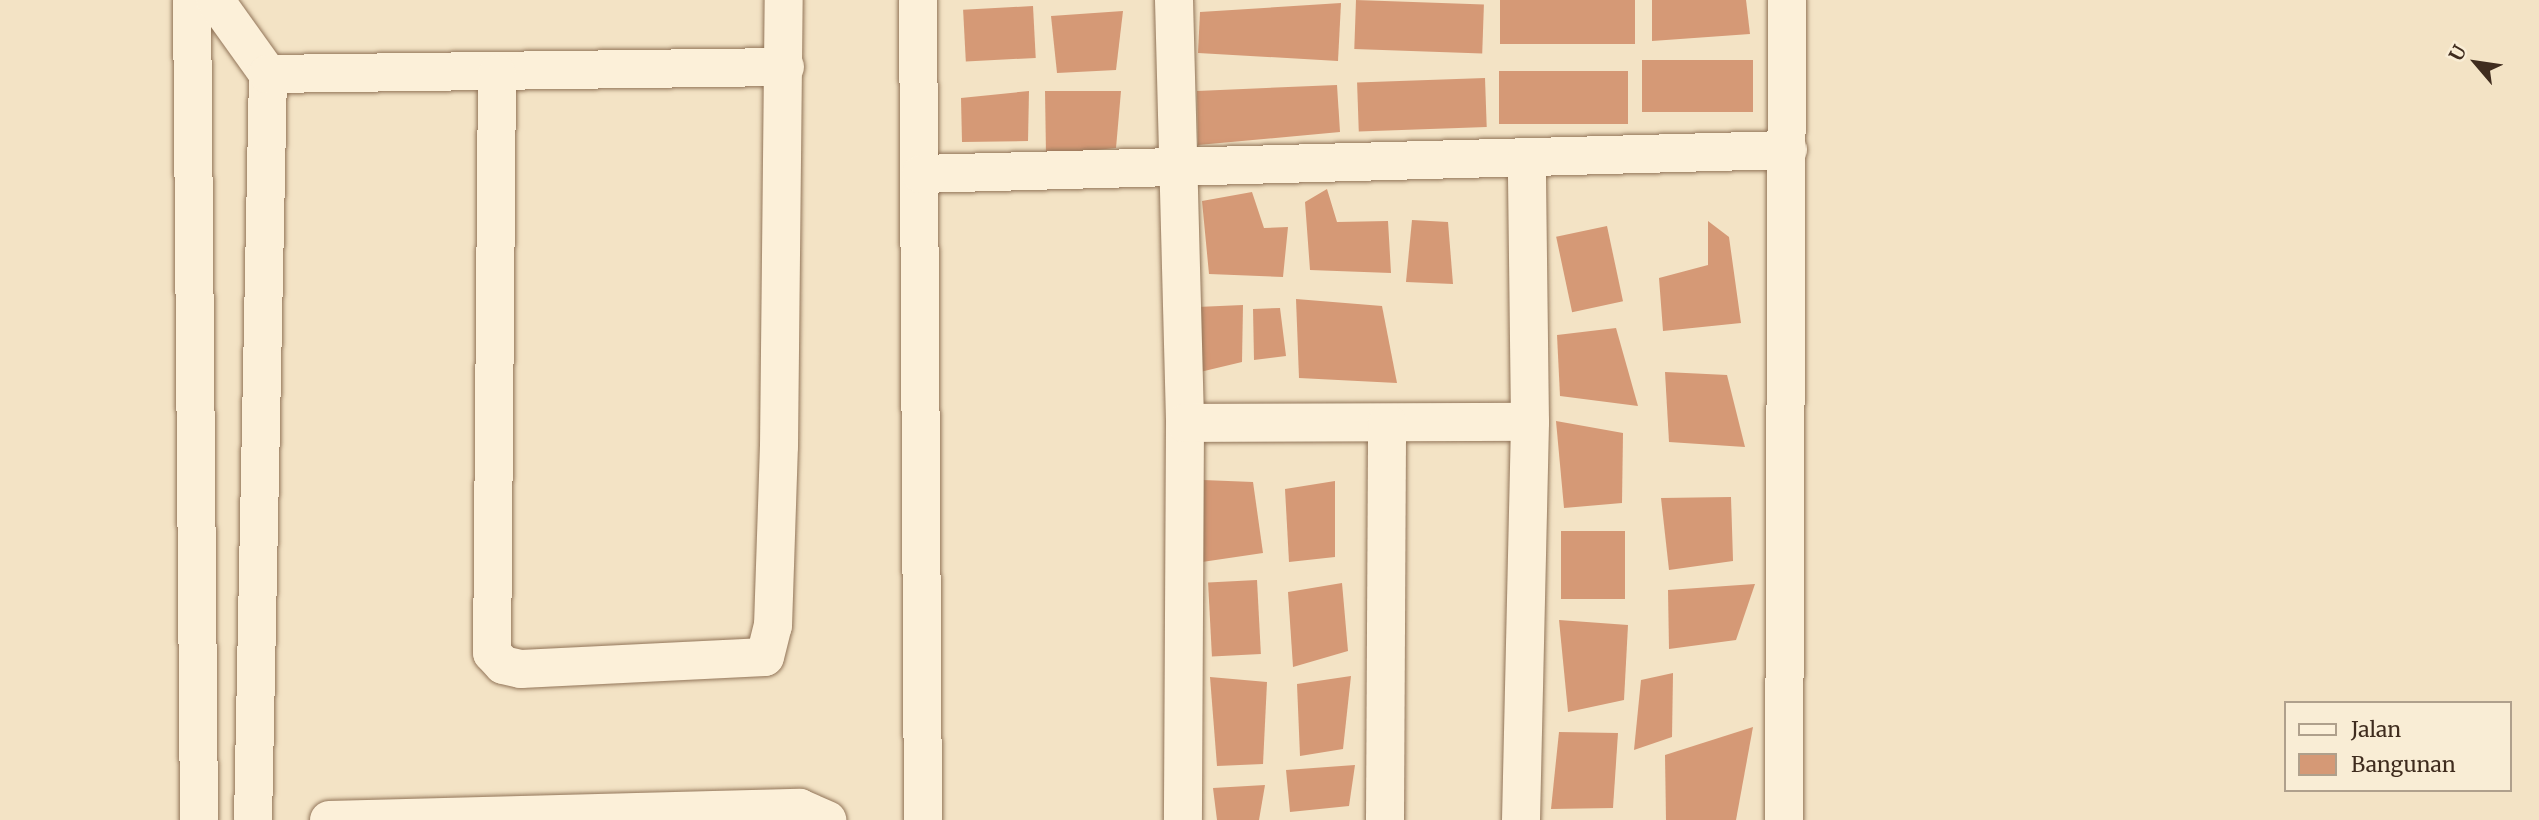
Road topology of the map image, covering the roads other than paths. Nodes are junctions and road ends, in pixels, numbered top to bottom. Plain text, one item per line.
1 (192, 0) edge
2 (215, 0) edge
3 (785, 0) edge
4 (918, 0) edge
5 (1174, 0) edge
6 (1787, 0) edge
7 (785, 66) junction
8 (268, 74) junction
9 (497, 74) junction
10 (1788, 150) junction
11 (1527, 158) junction
12 (1176, 167) junction
13 (921, 174) junction
14 (1530, 422) junction
15 (1185, 423) junction
16 (1387, 423) junction
17 (199, 820) edge
18 (253, 820) edge
19 (329, 820) edge
20 (827, 820) edge
21 (923, 820) edge
22 (1183, 820) edge
23 (1385, 820) edge
24 (1521, 820) edge
25 (1784, 820) edge

1 - 17 street
2 - 8 street
3 - 7 street
4 - 13 street
5 - 12 street
6 - 10 street
7 - 9 street
7 - 9 street
8 - 9 street
8 - 18 street
10 - 11 street
10 - 25 street
11 - 12 street
11 - 14 street
12 - 13 street
12 - 15 street
13 - 21 street
14 - 16 street
14 - 24 street
15 - 16 street
15 - 22 street
16 - 23 street
19 - 20 street

